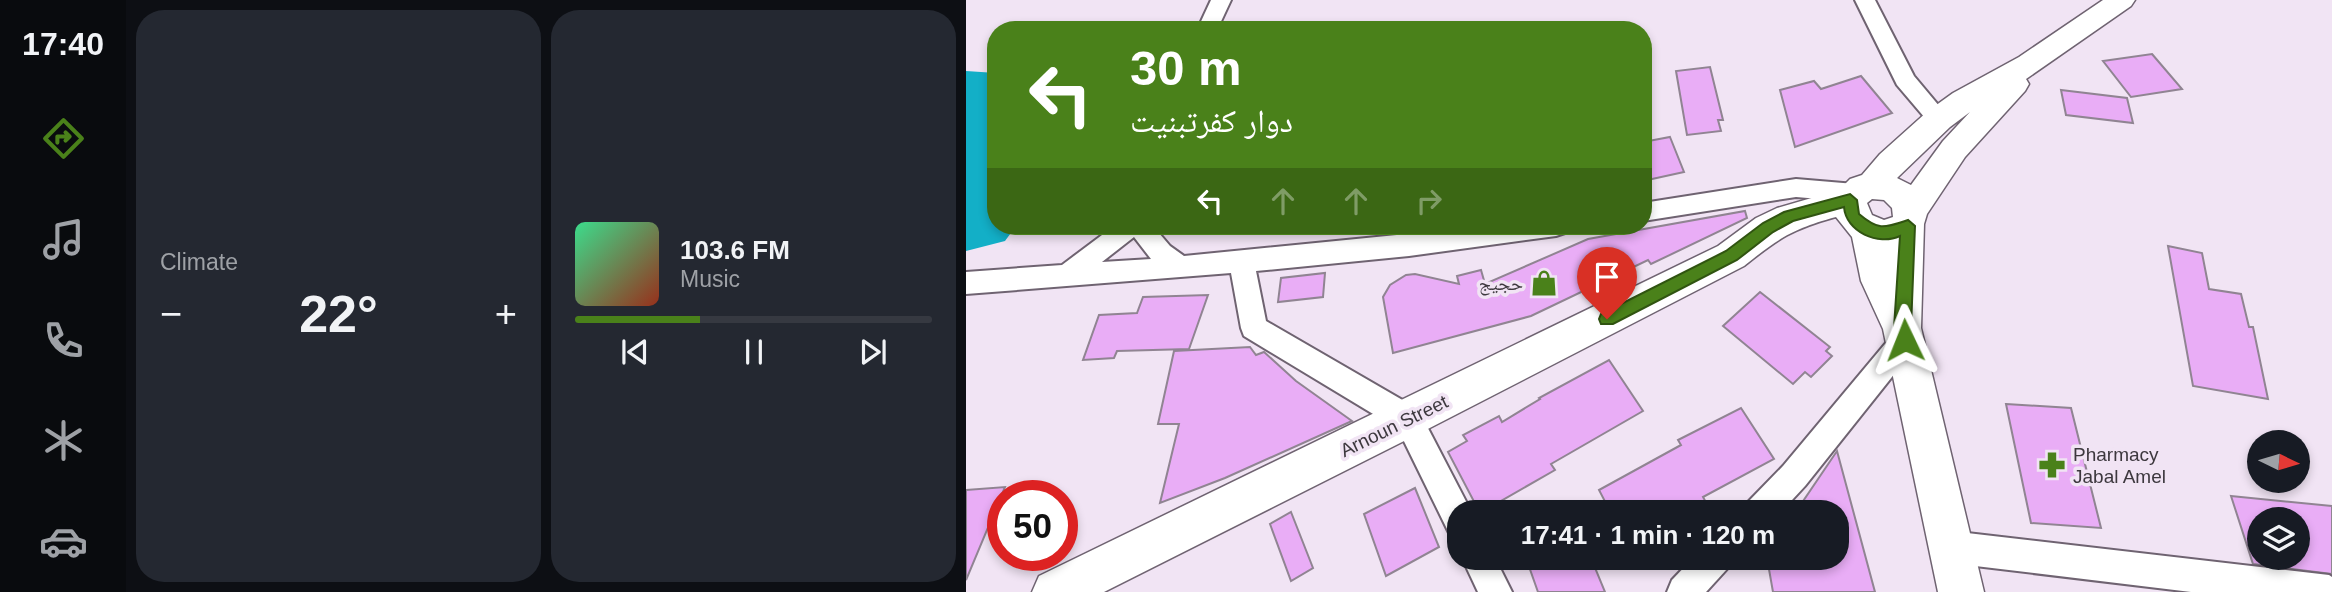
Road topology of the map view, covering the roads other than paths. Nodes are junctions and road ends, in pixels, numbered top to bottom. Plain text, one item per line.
1 (1222, 0) edge
2 (1866, 0) edge
3 (2121, 0) edge
4 (1212, 21) edge
5 (2029, 64) junction
6 (1939, 120) junction
7 (1860, 207) junction
8 (1652, 211) edge
9 (1910, 218) junction
10 (1119, 235) edge
11 (1146, 235) edge
12 (1493, 235) edge
13 (1242, 262) junction
14 (1179, 266) junction
15 (1066, 275) junction
16 (966, 284) edge
17 (1904, 334) junction
18 (1408, 419) junction
19 (1449, 500) edge
20 (1771, 500) edge
21 (1950, 547) junction
22 (1484, 570) edge
23 (1705, 570) edge
24 (1055, 592) edge
25 (1494, 592) edge
26 (1684, 592) edge
27 (1962, 592) edge
28 (2329, 592) edge

1 - 4 street
2 - 6 street
3 - 5 main road
5 - 6 main road
5 - 9 main road
6 - 7 main road
7 - 8 street
7 - 9 main road, Arnoun Street
7 - 9 main road
7 - 17 main road
7 - 18 main road, Arnoun Street
9 - 17 main road
10 - 15 street
11 - 14 street
12 - 13 street
13 - 14 street
13 - 18 street
14 - 15 street
15 - 16 street
17 - 20 street
17 - 21 main road
18 - 19 street
18 - 24 main road, Arnoun Street
21 - 27 main road
21 - 28 street
22 - 25 street
23 - 26 street

